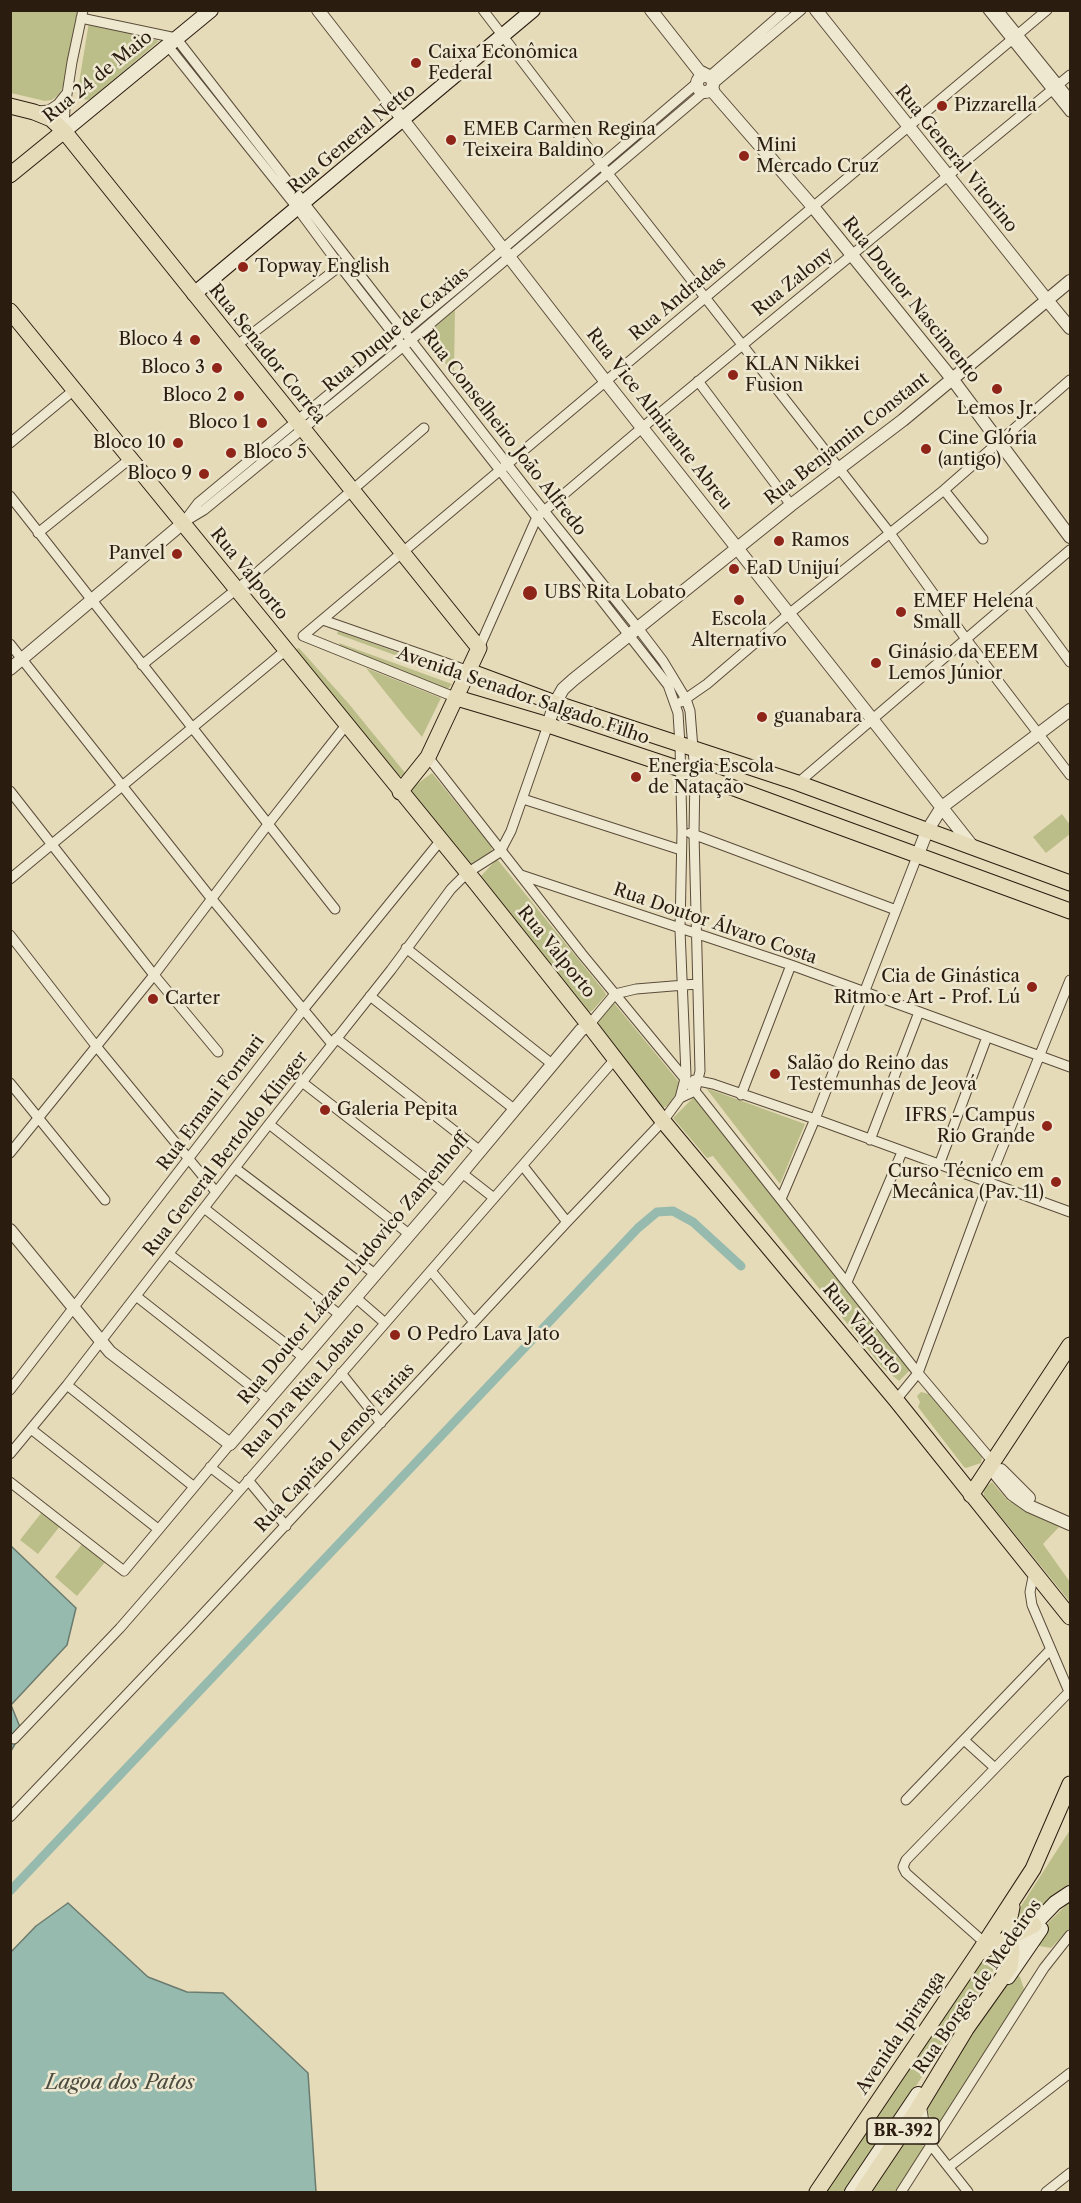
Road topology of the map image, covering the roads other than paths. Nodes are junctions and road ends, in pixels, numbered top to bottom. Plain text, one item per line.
1 (211, 10) edge
2 (318, 10) edge
3 (483, 10) edge
4 (533, 10) edge
5 (651, 10) edge
6 (801, 10) edge
7 (816, 10) edge
8 (988, 10) edge
9 (998, 10) edge
10 (1047, 10) edge
11 (82, 14) edge
12 (786, 15) edge
13 (502, 36) junction
14 (1015, 36) junction
15 (172, 42) junction
16 (1071, 75) edge
17 (706, 83) junction
18 (1056, 87) junction
19 (67, 93) junction
20 (1071, 99) edge
21 (10, 106) edge
22 (34, 111) junction
23 (1071, 112) edge
24 (404, 121) junction
25 (908, 127) junction
26 (64, 130) junction
27 (605, 170) junction
28 (10, 174) edge
29 (947, 176) junction
30 (301, 205) junction
31 (814, 208) junction
32 (506, 253) junction
33 (852, 255) junction
34 (344, 263) junction
35 (1071, 281) edge
36 (194, 294) junction
37 (705, 298) junction
38 (1047, 300) junction
39 (10, 311) edge
40 (1071, 328) edge
41 (404, 339) junction
42 (742, 345) junction
43 (236, 346) junction
44 (363, 366) junction
45 (370, 374) junction
46 (953, 380) junction
47 (1071, 380) edge
48 (699, 381) junction
49 (606, 382) junction
50 (347, 386) junction
51 (74, 390) junction
52 (300, 425) junction
53 (643, 427) junction
54 (424, 428) dead end
55 (1001, 441) junction
56 (10, 443) edge
57 (131, 458) junction
58 (505, 468) junction
59 (839, 468) junction
60 (353, 490) junction
61 (944, 490) junction
62 (10, 496) edge
63 (790, 505) junction
64 (540, 514) junction
65 (183, 523) junction
66 (890, 532) junction
67 (38, 533) junction
68 (1071, 537) edge
69 (983, 539) dead end
70 (738, 548) junction
71 (1071, 550) edge
72 (404, 553) junction
73 (236, 589) junction
74 (1020, 594) junction
75 (92, 602) junction
76 (790, 613) junction
77 (323, 620) junction
78 (634, 632) junction
79 (303, 636) joint
80 (966, 639) junction
81 (10, 644) edge
82 (479, 648) junction
83 (285, 650) junction
84 (23, 659) junction
85 (1071, 662) edge
86 (142, 665) junction
87 (10, 669) edge
88 (469, 671) junction
89 (456, 698) junction
90 (686, 699) junction
91 (555, 703) junction
92 (676, 704) junction
93 (1071, 710) edge
94 (872, 719) junction
95 (347, 724) junction
96 (548, 725) junction
97 (192, 728) junction
98 (1040, 734) junction
99 (686, 747) junction
100 (428, 757) junction
101 (688, 772) junction
102 (1071, 775) edge
103 (798, 783) junction
104 (123, 786) junction
105 (10, 791) edge
106 (400, 792) junction
107 (523, 799) junction
108 (942, 807) junction
109 (269, 823) junction
110 (682, 831) junction
111 (927, 831) junction
112 (694, 834) junction
113 (441, 840) junction
114 (53, 844) junction
115 (974, 848) junction
116 (681, 850) junction
117 (500, 852) junction
118 (918, 854) junction
119 (467, 873) junction
120 (519, 874) junction
121 (10, 879) edge
122 (1071, 883) edge
123 (211, 898) junction
124 (335, 909) dead end
125 (896, 910) junction
126 (1071, 911) edge
127 (680, 930) junction
128 (698, 933) junction
129 (10, 935) edge
130 (406, 948) junction
131 (791, 965) junction
132 (154, 975) junction
133 (1071, 980) edge
134 (698, 984) junction
135 (681, 986) junction
136 (1068, 992) edge
137 (863, 993) junction
138 (615, 994) junction
139 (370, 996) junction
140 (303, 1010) junction
141 (919, 1012) junction
142 (589, 1025) junction
143 (987, 1037) junction
144 (334, 1041) junction
145 (96, 1046) junction
146 (218, 1052) dead end
147 (1039, 1055) junction
148 (615, 1059) junction
149 (552, 1064) junction
150 (1071, 1066) edge
151 (686, 1080) junction
152 (699, 1080) junction
153 (302, 1082) junction
154 (10, 1083) edge
155 (695, 1091) junction
156 (741, 1095) junction
157 (680, 1098) junction
158 (514, 1109) junction
159 (38, 1118) junction
160 (815, 1119) junction
161 (663, 1121) junction
162 (269, 1124) junction
163 (870, 1140) junction
164 (479, 1150) junction
165 (902, 1152) junction
166 (10, 1154) edge
167 (188, 1160) junction
168 (939, 1165) junction
169 (523, 1166) junction
170 (235, 1168) junction
171 (462, 1173) junction
172 (989, 1181) junction
173 (216, 1192) junction
174 (445, 1193) junction
175 (494, 1198) junction
176 (781, 1199) junction
177 (105, 1200) dead end
178 (204, 1208) junction
179 (1071, 1212) edge
180 (567, 1222) junction
181 (10, 1230) edge
182 (409, 1234) junction
183 (169, 1254) junction
184 (430, 1271) junction
185 (375, 1274) junction
186 (847, 1281) junction
187 (136, 1296) junction
188 (356, 1297) junction
189 (74, 1309) junction
190 (340, 1315) junction
191 (474, 1322) junction
192 (385, 1323) junction
193 (100, 1341) junction
194 (1071, 1345) edge
195 (303, 1357) junction
196 (342, 1373) junction
197 (918, 1373) junction
198 (67, 1386) junction
199 (10, 1390) edge
200 (267, 1399) junction
201 (896, 1400) junction
202 (381, 1423) junction
203 (31, 1429) junction
204 (230, 1444) junction
205 (10, 1455) edge
206 (992, 1464) junction
207 (210, 1467) junction
208 (248, 1480) junction
209 (10, 1482) edge
210 (193, 1486) junction
211 (240, 1490) junction
212 (971, 1494) junction
213 (1071, 1518) edge
214 (1071, 1524) edge
215 (286, 1526) junction
216 (158, 1529) junction
217 (1034, 1572) junction
218 (1071, 1617) edge
219 (1050, 1650) junction
220 (1070, 1693) edge
221 (14, 1739) dead end
222 (964, 1740) junction
223 (995, 1768) junction
224 (1071, 1784) edge
225 (906, 1800) dead end
226 (10, 1817) edge
227 (1016, 1895) junction
228 (1067, 1896) edge
229 (1034, 1925) joint
230 (1070, 1934) edge
231 (1012, 1945) junction
232 (982, 1948) junction
233 (942, 2068) junction
234 (1071, 2073) edge
235 (921, 2103) junction
236 (899, 2138) junction
237 (929, 2143) junction
238 (949, 2167) junction
239 (1071, 2173) edge
240 (817, 2193) edge
241 (852, 2193) edge
242 (857, 2193) edge
243 (862, 2193) edge
244 (901, 2193) edge
245 (968, 2193) edge
246 (1046, 2193) edge

1 - 15 main road, Rua 24 de Maio
2 - 24 street, Rua Vice Almirante Abreu
3 - 13 street
4 - 13 main road, Rua General Netto
5 - 17 street, Rua Doutor Nascimento
6 - 12 street, Rua Duque de Caxias
7 - 25 street, Rua General Vitorino
8 - 14 street
9 - 14 street
10 - 14 street, Rua Andradas
11 - 15 street
11 - 19 street
12 - 17 street, Rua Duque de Caxias
13 - 24 main road, Rua General Netto
13 - 27 street
14 - 18 street
14 - 25 street, Rua Andradas
15 - 26 main road, Rua 24 de Maio
15 - 30 street, Rua Conselheiro João Alfredo
16 - 18 street, Rua Zalony
17 - 27 street, Rua Duque de Caxias
17 - 31 street, Rua Doutor Nascimento
18 - 20 street
18 - 23 street
18 - 29 street, Rua Zalony
19 - 22 street
19 - 26 street
21 - 22 main road, Rua Senador Corrêa
22 - 26 main road, Rua Senador Corrêa
24 - 30 main road, Rua General Netto
24 - 32 street, Rua Vice Almirante Abreu
25 - 29 street, Rua General Vitorino
25 - 31 street, Rua Andradas
26 - 28 main road, Rua 24 de Maio
26 - 36 main road, Rua Senador Corrêa
27 - 32 street, Rua Duque de Caxias
27 - 37 street
29 - 33 street, Rua Zalony
29 - 38 street, Rua General Vitorino
30 - 34 street, Rua Conselheiro João Alfredo
30 - 36 main road, Rua General Netto
31 - 33 street, Rua Doutor Nascimento
31 - 37 street, Rua Andradas
32 - 41 street, Rua Duque de Caxias
32 - 49 street, Rua Vice Almirante Abreu
33 - 42 street, Rua Zalony
33 - 46 street, Rua Doutor Nascimento
34 - 41 street, Rua Conselheiro João Alfredo
34 - 43 street
35 - 38 street, Rua Benjamin Constant
36 - 43 main road, Rua Senador Corrêa
37 - 42 street
37 - 49 street, Rua Andradas
38 - 40 street, Rua General Vitorino
38 - 46 street, Rua Benjamin Constant
39 - 51 main road, Rua Valporto
41 - 44 street, Rua Duque de Caxias
41 - 45 street, Rua Duque de Caxias
41 - 58 street, Rua Conselheiro João Alfredo
42 - 48 street, Rua Zalony
42 - 59 street
43 - 52 main road, Rua Senador Corrêa
44 - 45 street
44 - 50 street, Rua Duque de Caxias
45 - 50 street, Rua Duque de Caxias
46 - 55 street, Rua Doutor Nascimento
46 - 59 street, Rua Benjamin Constant
47 - 55 street
48 - 53 street, Rua Zalony
48 - 63 street
49 - 53 street, Rua Vice Almirante Abreu
49 - 58 street, Rua Andradas
50 - 52 street, Rua Duque de Caxias
51 - 56 street
51 - 57 main road, Rua Valporto
52 - 60 main road, Rua Senador Corrêa
52 - 65 street, Rua Duque de Caxias
53 - 64 street, Rua Zalony
53 - 70 street, Rua Vice Almirante Abreu
54 - 60 street
55 - 61 street
55 - 68 street, Rua Doutor Nascimento
57 - 65 main road, Rua Valporto
57 - 67 street
58 - 64 street, Rua Conselheiro João Alfredo
58 - 72 street, Rua Andradas
59 - 63 street, Rua Benjamin Constant
59 - 66 street
60 - 72 main road, Rua Senador Corrêa
60 - 73 street
61 - 66 street
61 - 69 street
62 - 67 street
63 - 70 street, Rua Benjamin Constant
64 - 78 street, Rua Conselheiro João Alfredo
64 - 82 street
65 - 73 main road, Rua Valporto
65 - 75 street
66 - 76 street
66 - 80 street
67 - 75 street
70 - 76 street, Rua Vice Almirante Abreu
70 - 78 street, Rua Benjamin Constant
71 - 74 street
72 - 77 street, Rua Andradas
72 - 82 main road, Rua Senador Corrêa
73 - 83 main road, Rua Valporto
73 - 86 street
74 - 80 street
74 - 85 street
75 - 84 street
75 - 86 street
76 - 90 street
76 - 94 street, Rua Vice Almirante Abreu
77 - 79 street, Rua Andradas
77 - 88 street, Avenida Senador Salgado Filho
78 - 90 street, Rua Conselheiro João Alfredo
78 - 91 street, Rua Benjamin Constant
78 - 92 street, Rua Conselheiro João Alfredo
79 - 89 street, Avenida Senador Salgado Filho
80 - 94 street
80 - 98 street
81 - 84 street
82 - 88 main road
83 - 95 main road, Rua Valporto
83 - 97 street
84 - 87 street
84 - 104 street
86 - 97 street
88 - 89 main road
88 - 91 main road, Avenida Senador Salgado Filho
89 - 96 main road, Avenida Senador Salgado Filho
89 - 100 main road
90 - 92 street
90 - 99 street
91 - 96 street, Rua Benjamin Constant
91 - 99 main road, Avenida Senador Salgado Filho
92 - 99 street
93 - 98 street
94 - 103 street
94 - 108 street, Rua Vice Almirante Abreu
95 - 106 main road, Rua Valporto
95 - 109 street
96 - 101 main road, Avenida Senador Salgado Filho
96 - 107 street
97 - 104 street
97 - 109 street
98 - 102 street
98 - 108 street
99 - 101 street
99 - 101 street
99 - 103 main road, Avenida Senador Salgado Filho
100 - 106 main road
100 - 117 street, Rua Valporto
101 - 110 street
101 - 112 street
101 - 118 main road, Avenida Senador Salgado Filho
103 - 111 main road, Avenida Senador Salgado Filho
104 - 114 street
104 - 123 street
105 - 114 street
106 - 113 main road, Rua Valporto
107 - 116 street
107 - 117 street
108 - 111 street
108 - 115 street, Rua Vice Almirante Abreu
109 - 123 street
109 - 124 street
110 - 112 street
110 - 116 street
111 - 115 main road, Avenida Senador Salgado Filho
111 - 118 street
112 - 125 street
112 - 128 street
113 - 119 main road, Rua Valporto
113 - 140 street, Rua Ernani Fornari
114 - 121 street
114 - 132 street
115 - 122 main road, Avenida Senador Salgado Filho
116 - 127 street
117 - 119 street
117 - 120 street, Rua Valporto
118 - 125 street
118 - 126 main road, Avenida Senador Salgado Filho
119 - 130 street, Rua General Bertoldo Klinger
119 - 142 main road, Rua Valporto
120 - 127 street, Rua Doutor Álvaro Costa
120 - 138 street, Rua Valporto
123 - 132 street
123 - 140 street
125 - 137 street
127 - 128 street, Rua Doutor Álvaro Costa
127 - 135 street
128 - 131 street, Rua Doutor Álvaro Costa
128 - 134 street
129 - 145 street
130 - 139 street, Rua General Bertoldo Klinger
130 - 149 street
131 - 137 street, Rua Doutor Álvaro Costa
131 - 156 street
132 - 145 street
132 - 146 street
133 - 136 street
134 - 135 street
134 - 152 street
135 - 138 street
135 - 151 street
136 - 147 street
137 - 141 street, Rua Doutor Álvaro Costa
137 - 160 street
138 - 142 street, Rua Doutor Lázaro Ludovico Zamenhoff
138 - 151 street, Rua Valporto
139 - 144 street, Rua General Bertoldo Klinger
139 - 158 street
140 - 144 street
140 - 167 street, Rua Ernani Fornari
141 - 143 street, Rua Doutor Álvaro Costa
141 - 163 street
142 - 148 main road, Rua Valporto
142 - 149 street, Rua Doutor Lázaro Ludovico Zamenhoff
143 - 147 street, Rua Doutor Álvaro Costa
143 - 168 street
144 - 153 street, Rua General Bertoldo Klinger
144 - 164 street
145 - 159 street
145 - 167 street
147 - 150 street, Rua Doutor Álvaro Costa
147 - 172 street
148 - 161 main road, Rua Valporto
148 - 169 street, Rua Dra Rita Lobato
149 - 158 street, Rua Doutor Lázaro Ludovico Zamenhoff
151 - 152 street
151 - 155 street, Rua Valporto
151 - 157 street, Rua Capitão Lemos Farias
152 - 155 street
152 - 156 street
153 - 162 street, Rua General Bertoldo Klinger
153 - 174 street
154 - 159 street
155 - 157 street, Rua Capitão Lemos Farias
155 - 176 street, Rua Valporto
156 - 160 street
157 - 161 street, Rua Capitão Lemos Farias
158 - 164 street, Rua Doutor Lázaro Ludovico Zamenhoff
159 - 166 street
159 - 177 street
160 - 163 street
160 - 176 street
161 - 180 street, Rua Capitão Lemos Farias
161 - 201 main road, Rua Valporto
162 - 170 street, Rua General Bertoldo Klinger
162 - 182 street
163 - 165 street
164 - 171 street, Rua Doutor Lázaro Ludovico Zamenhoff
165 - 168 street
165 - 186 street
167 - 173 street
167 - 189 street, Rua Ernani Fornari
168 - 172 street
169 - 175 street, Rua Dra Rita Lobato
169 - 180 street
170 - 173 street, Rua General Bertoldo Klinger
170 - 185 street
171 - 174 street, Rua Doutor Lázaro Ludovico Zamenhoff
171 - 175 street
172 - 179 street
172 - 197 street
173 - 178 street, Rua General Bertoldo Klinger
174 - 182 street, Rua Doutor Lázaro Ludovico Zamenhoff
175 - 184 street, Rua Dra Rita Lobato
176 - 186 street, Rua Valporto
178 - 183 street, Rua General Bertoldo Klinger
178 - 190 street
180 - 191 street, Rua Capitão Lemos Farias
181 - 189 street
182 - 185 street, Rua Doutor Lázaro Ludovico Zamenhoff
183 - 187 street, Rua General Bertoldo Klinger
183 - 195 street
184 - 191 street
184 - 192 street, Rua Dra Rita Lobato
185 - 188 street, Rua Doutor Lázaro Ludovico Zamenhoff
186 - 197 street, Rua Valporto
187 - 193 street, Rua General Bertoldo Klinger
187 - 200 street
188 - 190 street, Rua Doutor Lázaro Ludovico Zamenhoff
188 - 192 street
189 - 193 street
189 - 199 street, Rua Ernani Fornari
190 - 195 street, Rua Doutor Lázaro Ludovico Zamenhoff
191 - 202 street, Rua Capitão Lemos Farias
192 - 196 street, Rua Dra Rita Lobato
193 - 198 street, Rua General Bertoldo Klinger
193 - 204 street
194 - 206 main road
195 - 200 street, Rua Doutor Lázaro Ludovico Zamenhoff
196 - 202 street
196 - 208 street, Rua Dra Rita Lobato
197 - 201 street
197 - 206 street, Rua Valporto
198 - 203 street, Rua General Bertoldo Klinger
198 - 210 street
200 - 204 street, Rua Doutor Lázaro Ludovico Zamenhoff
201 - 212 main road, Rua Valporto
202 - 215 street, Rua Capitão Lemos Farias
203 - 205 street, Rua General Bertoldo Klinger
203 - 216 street
204 - 207 street, Rua Doutor Lázaro Ludovico Zamenhoff
206 - 212 main road
206 - 213 street
206 - 214 street
207 - 210 street, Rua Doutor Lázaro Ludovico Zamenhoff
207 - 211 street
208 - 211 street, Rua Dra Rita Lobato
208 - 215 street
209 - 216 street, Rua Doutor Lázaro Ludovico Zamenhoff
210 - 216 street, Rua Doutor Lázaro Ludovico Zamenhoff
211 - 221 street, Rua Dra Rita Lobato
212 - 217 main road, Rua Valporto
215 - 226 street, Rua Capitão Lemos Farias
217 - 218 main road, Rua Valporto
217 - 219 street
219 - 220 street
219 - 222 street
220 - 223 street
222 - 223 street
222 - 225 street
223 - 232 street
224 - 227 main road
227 - 231 main road
227 - 232 main road, Avenida Ipiranga
228 - 229 main road, Rua Borges de Medeiros / BR-392
228 - 233 main road, Rua Borges de Medeiros / BR-392
229 - 231 main road
230 - 237 street
231 - 232 main road
231 - 233 main road
231 - 241 main road, Rua Borges de Medeiros / BR-392
232 - 240 main road, Avenida Ipiranga
233 - 235 main road, Rua Borges de Medeiros / BR-392
234 - 238 street
235 - 236 main road, Rua Borges de Medeiros / BR-392
235 - 237 street
236 - 237 street
236 - 242 main road
236 - 243 main road, Rua Borges de Medeiros / BR-392
237 - 238 street
237 - 244 street
238 - 245 street
239 - 246 street

